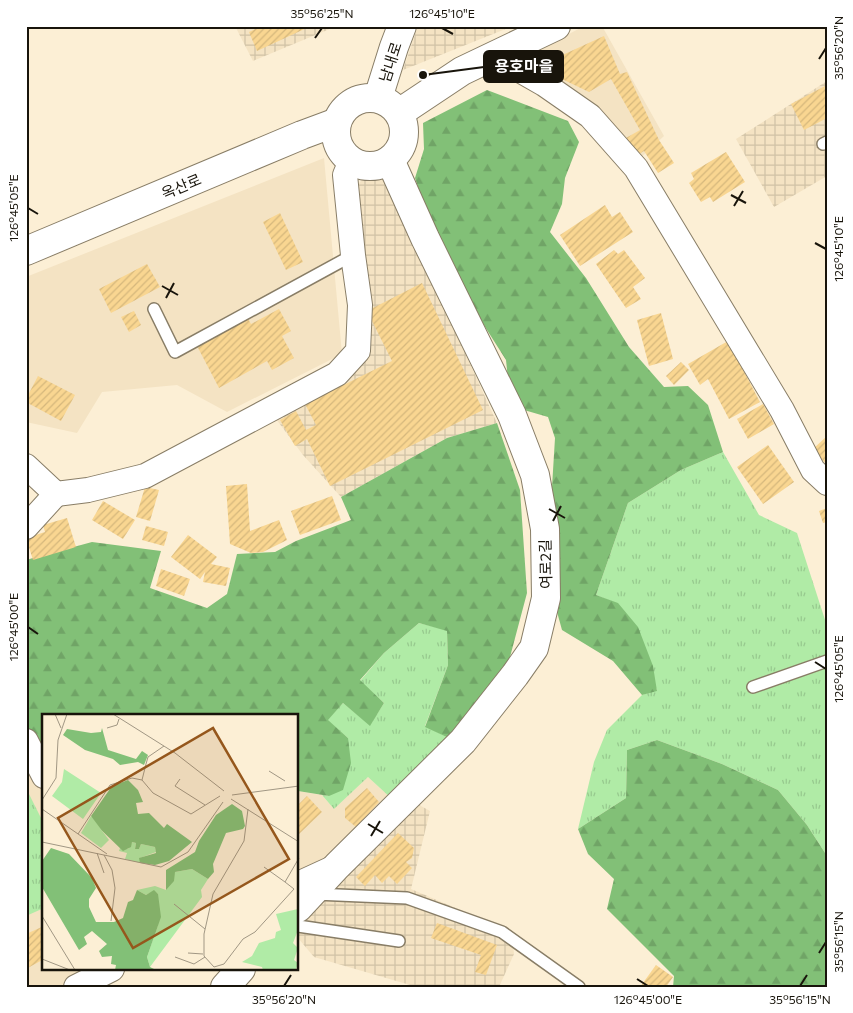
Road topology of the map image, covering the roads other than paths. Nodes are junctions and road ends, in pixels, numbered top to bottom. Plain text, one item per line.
1 (402, 26) edge
2 (556, 26) edge
3 (496, 56) junction
4 (389, 106) junction
5 (337, 122) junction
6 (390, 160) junction
7 (352, 161) junction
8 (26, 251) edge
9 (352, 255) junction
10 (154, 309) dead end
11 (26, 466) edge
12 (827, 483) edge
13 (56, 494) junction
14 (26, 527) edge
15 (827, 660) edge
16 (753, 687) dead end
17 (26, 741) edge
18 (42, 772) edge
19 (302, 895) edge
20 (299, 926) edge
21 (399, 941) dead end
22 (110, 970) edge
23 (240, 970) edge
24 (76, 987) edge
25 (225, 987) edge
26 (579, 987) edge

1 - 4 street, 남내로
2 - 3 street
3 - 4 street
3 - 12 street
4 - 5 street
4 - 6 street
5 - 7 street
5 - 8 street, 옥산로
6 - 7 street
6 - 19 street, 여로2길
7 - 9 street
9 - 10 lane
9 - 13 street
11 - 13 street
13 - 14 street
15 - 16 lane
17 - 18 street
19 - 26 lane
20 - 21 lane
22 - 24 street
23 - 25 street

